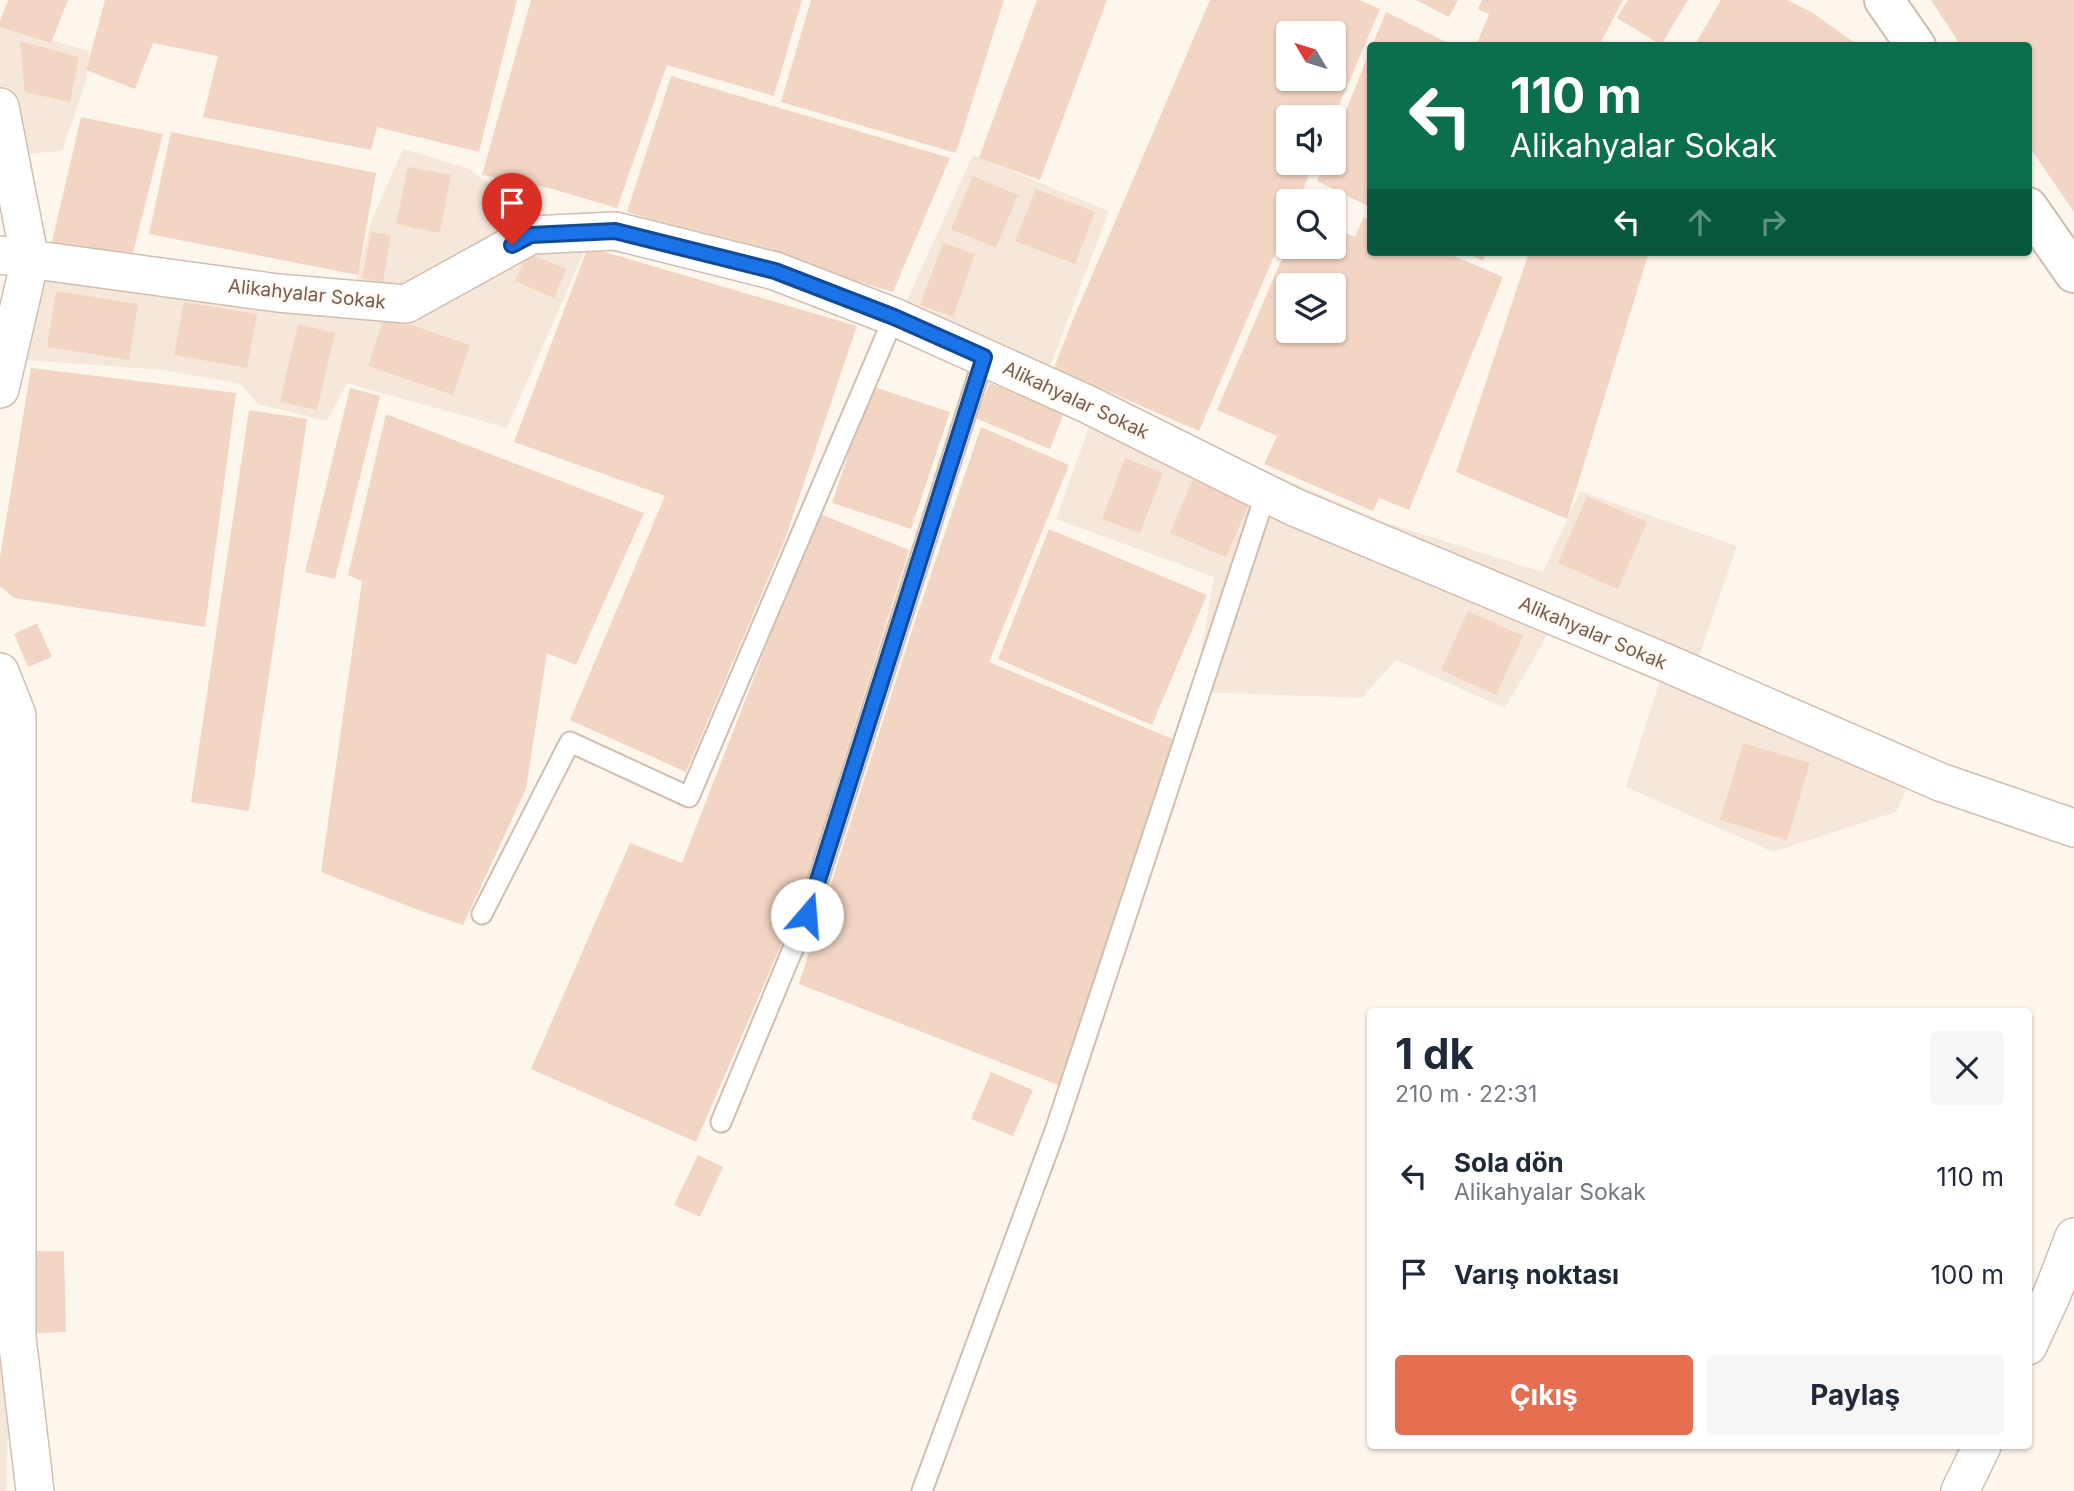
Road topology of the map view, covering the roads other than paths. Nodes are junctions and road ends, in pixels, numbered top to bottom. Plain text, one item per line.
1 (1884, 0) edge
2 (1913, 42) edge
3 (0, 107) edge
4 (2032, 213) edge
5 (15, 257) edge
6 (2074, 273) edge
7 (894, 317) junction
8 (984, 357) junction
9 (0, 389) edge
10 (1266, 493) junction
11 (0, 672) edge
12 (2074, 828) edge
13 (482, 914) dead end
14 (721, 1122) dead end
15 (2074, 1237) edge
16 (2032, 1337) edge
17 (1981, 1449) edge
18 (36, 1491) edge
19 (922, 1491) edge
20 (1960, 1491) edge

1 - 2 street
3 - 5 street
4 - 6 street
5 - 7 street, Alikahyalar Sokak
5 - 9 street
7 - 8 street, Alikahyalar Sokak
7 - 13 lane
8 - 10 street, Alikahyalar Sokak
8 - 14 lane
10 - 12 street, Alikahyalar Sokak
10 - 19 lane
11 - 18 street
15 - 16 street
17 - 20 street

